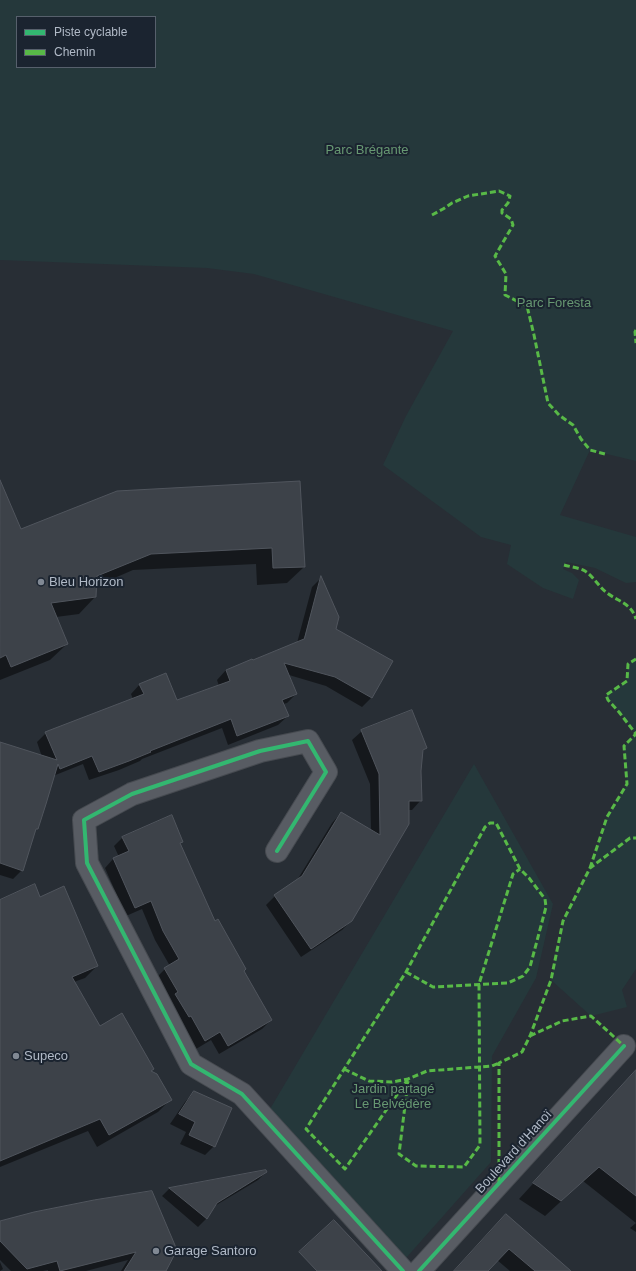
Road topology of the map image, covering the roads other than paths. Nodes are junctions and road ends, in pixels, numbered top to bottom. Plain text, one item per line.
1 (277, 851) dead end
2 (624, 1046) dead end
3 (403, 1271) edge
4 (420, 1271) edge

1 - 3 street
2 - 4 street, Boulevard d'Hanoï

